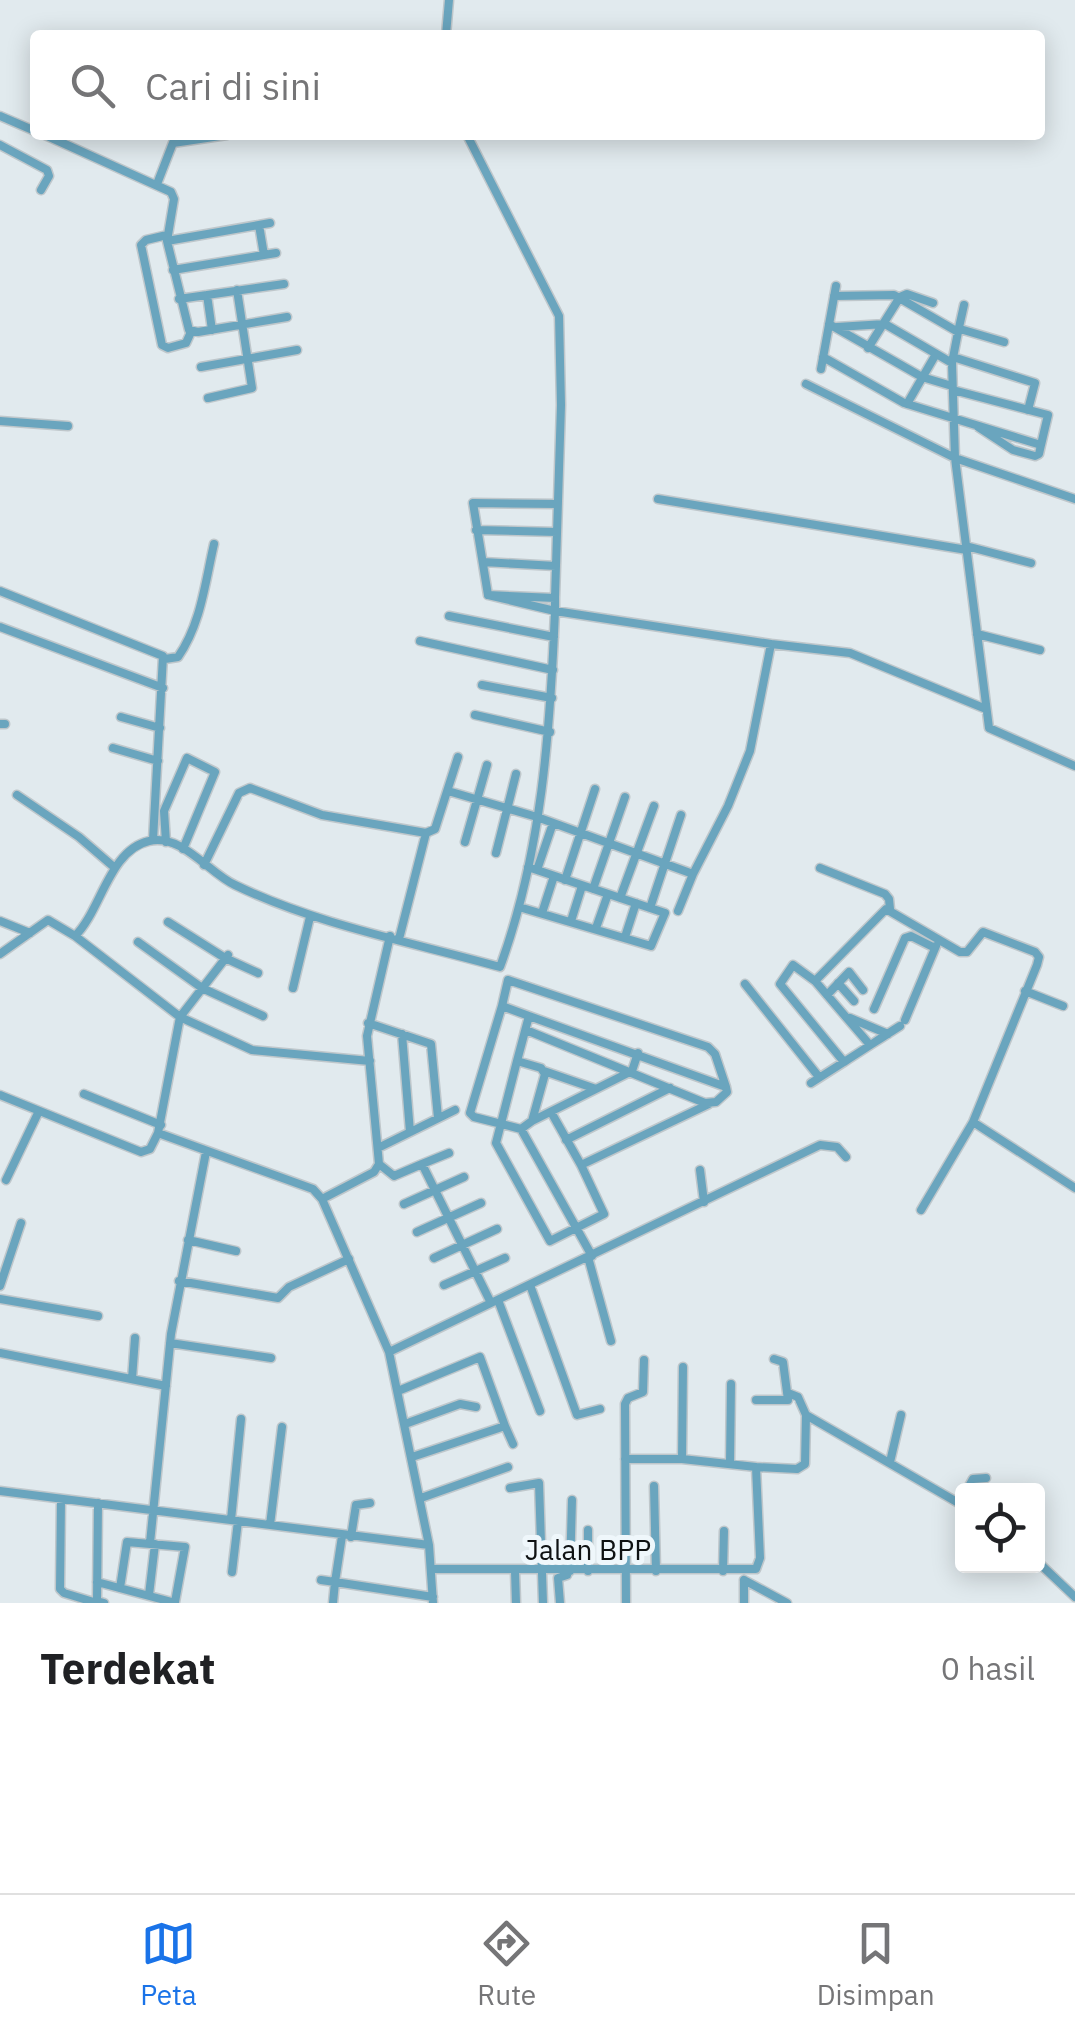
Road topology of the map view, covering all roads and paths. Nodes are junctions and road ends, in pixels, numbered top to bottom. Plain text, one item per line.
1 (449, 0) edge
2 (446, 30) edge
3 (0, 117) edge
4 (30, 129) edge
5 (60, 140) edge
6 (174, 140) edge
7 (470, 140) edge
8 (0, 145) edge
9 (156, 184) junction
10 (41, 190) dead end
11 (270, 223) dead end
12 (259, 225) junction
13 (167, 238) junction
14 (276, 253) dead end
15 (264, 255) junction
16 (173, 270) junction
17 (284, 284) dead end
18 (237, 290) junction
19 (935, 292) dead end
20 (207, 295) junction
21 (900, 297) junction
22 (178, 299) junction
23 (933, 303) junction
24 (964, 305) dead end
25 (931, 316) junction
26 (288, 317) dead end
27 (882, 324) junction
28 (242, 325) junction
29 (832, 326) junction
30 (212, 330) junction
31 (959, 330) junction
32 (191, 332) junction
33 (1004, 342) dead end
34 (868, 348) junction
35 (297, 350) dead end
36 (936, 354) junction
37 (823, 356) junction
38 (248, 358) junction
39 (953, 360) junction
40 (201, 366) dead end
41 (820, 369) dead end
42 (922, 377) junction
43 (806, 384) dead end
44 (952, 388) junction
45 (208, 398) dead end
46 (906, 404) junction
47 (1028, 410) junction
48 (953, 418) junction
49 (0, 420) edge
50 (68, 426) dead end
51 (955, 458) junction
52 (658, 500) dead end
53 (1075, 500) edge
54 (558, 504) junction
55 (476, 530) junction
56 (557, 532) junction
57 (214, 544) dead end
58 (966, 548) junction
59 (483, 562) junction
60 (1031, 564) dead end
61 (556, 566) junction
62 (0, 591) edge
63 (488, 594) junction
64 (555, 598) junction
65 (555, 610) junction
66 (449, 616) dead end
67 (0, 627) edge
68 (977, 634) junction
69 (554, 637) junction
70 (420, 641) dead end
71 (771, 644) junction
72 (1040, 650) dead end
73 (165, 659) junction
74 (553, 670) junction
75 (482, 685) dead end
76 (163, 688) junction
77 (552, 698) junction
78 (986, 709) junction
79 (475, 715) dead end
80 (121, 717) dead end
81 (160, 728) junction
82 (550, 732) junction
83 (113, 748) dead end
84 (458, 757) dead end
85 (158, 761) junction
86 (486, 765) dead end
87 (1075, 766) edge
88 (516, 774) dead end
89 (595, 789) dead end
90 (448, 791) junction
91 (16, 795) dead end
92 (626, 798) dead end
93 (477, 801) junction
94 (654, 806) dead end
95 (508, 810) junction
96 (681, 814) dead end
97 (538, 817) junction
98 (553, 823) junction
99 (426, 832) junction
100 (580, 832) junction
101 (154, 840) junction
102 (166, 842) junction
103 (464, 842) dead end
104 (610, 842) junction
105 (183, 849) junction
106 (496, 853) dead end
107 (637, 853) junction
108 (664, 864) junction
109 (204, 865) junction
110 (116, 868) junction
111 (820, 868) dead end
112 (532, 869) junction
113 (694, 874) junction
114 (554, 876) junction
115 (565, 880) junction
116 (582, 886) junction
117 (593, 889) junction
118 (608, 894) junction
119 (620, 898) junction
120 (636, 904) junction
121 (519, 906) junction
122 (650, 908) junction
123 (890, 909) junction
124 (678, 910) dead end
125 (542, 913) junction
126 (310, 917) junction
127 (570, 920) junction
128 (0, 921) edge
129 (168, 922) dead end
130 (596, 928) junction
131 (30, 932) junction
132 (75, 936) junction
133 (394, 937) junction
134 (625, 937) junction
135 (138, 942) dead end
136 (937, 944) junction
137 (652, 946) junction
138 (0, 954) edge
139 (648, 956) dead end
140 (226, 957) junction
141 (258, 974) dead end
142 (815, 980) junction
143 (838, 983) junction
144 (744, 984) dead end
145 (202, 988) junction
146 (293, 988) dead end
147 (863, 990) dead end
148 (1025, 991) junction
149 (827, 995) junction
150 (854, 1001) dead end
151 (502, 1006) junction
152 (1063, 1006) dead end
153 (874, 1009) dead end
154 (180, 1016) junction
155 (262, 1016) dead end
156 (529, 1016) junction
157 (846, 1016) junction
158 (368, 1023) junction
159 (526, 1030) junction
160 (402, 1034) junction
161 (888, 1034) junction
162 (870, 1045) junction
163 (638, 1053) junction
164 (370, 1061) junction
165 (517, 1061) junction
166 (844, 1062) junction
167 (544, 1071) junction
168 (632, 1071) junction
169 (726, 1087) junction
170 (671, 1088) junction
171 (596, 1089) junction
172 (84, 1094) dead end
173 (0, 1095) edge
174 (709, 1104) junction
175 (456, 1110) dead end
176 (39, 1111) junction
177 (551, 1112) junction
178 (438, 1118) junction
179 (532, 1121) junction
180 (973, 1122) junction
181 (502, 1124) junction
182 (159, 1129) junction
183 (521, 1129) junction
184 (410, 1132) junction
185 (566, 1140) junction
186 (378, 1148) junction
187 (206, 1152) junction
188 (448, 1153) dead end
189 (846, 1157) dead end
190 (378, 1164) junction
191 (422, 1164) junction
192 (580, 1165) junction
193 (700, 1170) dead end
194 (464, 1177) dead end
195 (6, 1180) dead end
196 (1075, 1188) edge
197 (435, 1190) junction
198 (322, 1199) junction
199 (704, 1202) junction
200 (481, 1203) dead end
201 (404, 1204) dead end
202 (921, 1210) dead end
203 (448, 1218) junction
204 (21, 1223) dead end
205 (578, 1228) junction
206 (496, 1229) dead end
207 (418, 1232) dead end
208 (188, 1240) junction
209 (462, 1245) junction
210 (236, 1251) dead end
211 (590, 1256) junction
212 (434, 1258) dead end
213 (506, 1258) dead end
214 (349, 1259) junction
215 (476, 1272) junction
216 (179, 1281) junction
217 (444, 1284) dead end
218 (530, 1285) junction
219 (0, 1286) edge
220 (0, 1299) edge
221 (494, 1302) junction
222 (98, 1316) dead end
223 (136, 1338) dead end
224 (611, 1341) dead end
225 (170, 1343) junction
226 (0, 1352) edge
227 (389, 1352) junction
228 (271, 1358) dead end
229 (644, 1360) dead end
230 (774, 1360) dead end
231 (683, 1367) dead end
232 (132, 1380) junction
233 (731, 1384) dead end
234 (166, 1386) junction
235 (398, 1391) junction
236 (788, 1393) junction
237 (756, 1400) dead end
238 (476, 1406) dead end
239 (600, 1409) dead end
240 (540, 1411) dead end
241 (806, 1415) junction
242 (901, 1415) dead end
243 (241, 1419) dead end
244 (405, 1424) junction
245 (282, 1426) dead end
246 (506, 1426) junction
247 (513, 1444) dead end
248 (412, 1457) junction
249 (625, 1459) junction
250 (682, 1460) junction
251 (890, 1462) junction
252 (730, 1464) junction
253 (508, 1466) dead end
254 (756, 1467) junction
255 (986, 1478) dead end
256 (971, 1483) edge
257 (654, 1486) dead end
258 (510, 1488) dead end
259 (0, 1491) edge
260 (420, 1498) junction
261 (61, 1499) junction
262 (955, 1499) edge
263 (572, 1500) dead end
264 (98, 1503) junction
265 (370, 1503) dead end
266 (154, 1510) junction
267 (234, 1521) junction
268 (270, 1525) junction
269 (588, 1530) dead end
270 (724, 1531) dead end
271 (347, 1536) junction
272 (153, 1544) junction
273 (429, 1545) junction
274 (432, 1569) junction
275 (1045, 1569) edge
276 (515, 1571) junction
277 (542, 1571) junction
278 (570, 1571) junction
279 (584, 1571) junction
280 (626, 1571) junction
281 (656, 1571) junction
282 (724, 1571) junction
283 (232, 1572) dead end
284 (744, 1575) junction
285 (320, 1580) dead end
286 (98, 1582) junction
287 (335, 1582) junction
288 (120, 1588) junction
289 (149, 1595) junction
290 (1075, 1597) edge
291 (433, 1600) edge
292 (100, 1602) edge
293 (333, 1603) edge
294 (516, 1603) edge
295 (543, 1603) edge
296 (560, 1603) edge
297 (626, 1603) edge
298 (744, 1603) edge
299 (787, 1603) edge

1 - 2 street
3 - 4 street
5 - 9 street
6 - 9 street
7 - 54 street
8 - 10 street
9 - 13 street
11 - 12 street
12 - 13 street
12 - 15 street
13 - 16 street
13 - 32 street
14 - 15 street
15 - 16 street
16 - 22 street
17 - 18 street
18 - 20 street
18 - 28 street
19 - 23 street
20 - 22 street
20 - 30 street
21 - 23 street
21 - 25 street
21 - 27 street
21 - 29 street
22 - 32 street
23 - 25 street
24 - 31 street
25 - 31 street
26 - 28 street
27 - 29 street
27 - 34 street
27 - 36 street
28 - 30 street
28 - 38 street
29 - 34 street
29 - 37 street
30 - 32 street
31 - 33 street
31 - 39 street
34 - 42 street
35 - 38 street
36 - 39 street
36 - 42 street
37 - 41 street
37 - 46 street
38 - 40 street
38 - 45 street
39 - 44 street
39 - 47 street
42 - 44 street
42 - 46 street
43 - 51 street
44 - 47 street
44 - 48 street
46 - 48 street
47 - 48 street
48 - 51 street
49 - 50 street
51 - 53 street
51 - 58 street
52 - 58 street
54 - 55 street
54 - 56 street
55 - 56 street
55 - 59 street
56 - 61 street
57 - 73 street
58 - 60 street
58 - 68 street
59 - 61 street
59 - 63 street
61 - 64 street
62 - 73 street
63 - 64 street
63 - 65 street
64 - 65 street
65 - 69 street
65 - 71 street
66 - 69 street
67 - 76 street
68 - 72 street
68 - 78 street
69 - 74 street
70 - 74 street
71 - 78 street
71 - 113 street
73 - 76 street
74 - 77 street
75 - 77 street
76 - 81 street
77 - 82 street
78 - 87 street
79 - 82 street
80 - 81 street
81 - 85 street
82 - 97 street
83 - 85 street
84 - 90 street
85 - 101 street
86 - 93 street
88 - 95 street
89 - 100 street
90 - 93 street
90 - 99 street
91 - 110 street
92 - 104 street
93 - 95 street
93 - 103 street
94 - 107 street
95 - 97 street
95 - 106 street
96 - 108 street
97 - 98 street
97 - 112 street
98 - 100 street
98 - 112 street
99 - 109 street
99 - 133 street
100 - 104 street
100 - 115 street
101 - 102 street
101 - 110 street
102 - 105 street
102 - 105 street
104 - 107 street
104 - 117 street
105 - 109 street
107 - 108 street
107 - 119 street
108 - 113 street
108 - 122 street
109 - 126 street
110 - 132 street
111 - 123 street
112 - 114 street
112 - 121 street
113 - 124 street
114 - 115 street
114 - 125 street
115 - 116 street
116 - 117 street
116 - 127 street
117 - 118 street
118 - 119 street
118 - 130 street
119 - 120 street
120 - 122 street
120 - 134 street
121 - 125 street
121 - 133 street
122 - 137 street
123 - 136 street
123 - 142 street
125 - 127 street
126 - 133 street
126 - 146 street
127 - 130 street
128 - 131 street
129 - 140 street
130 - 134 street
131 - 132 street
131 - 138 street
132 - 154 street
133 - 158 street
134 - 137 street
135 - 145 street
136 - 148 street
136 - 153 street
136 - 161 street
137 - 139 street
140 - 141 street
140 - 145 street
142 - 149 street
142 - 166 street
143 - 147 street
143 - 149 street
143 - 150 street
144 - 166 street
145 - 154 street
145 - 155 street
148 - 152 street
148 - 180 street
149 - 157 street
151 - 156 street
151 - 169 street
151 - 181 street
154 - 164 street
154 - 182 street
156 - 159 street
156 - 163 street
157 - 161 street
157 - 162 street
158 - 160 street
158 - 164 street
159 - 165 street
159 - 168 street
160 - 178 street
160 - 184 street
161 - 162 street
162 - 166 street
163 - 168 street
163 - 169 street
164 - 186 street
165 - 167 street
165 - 181 street
167 - 171 street
167 - 179 street
168 - 170 street
168 - 171 street
169 - 174 street
170 - 174 street
170 - 185 street
171 - 177 street
172 - 182 street
173 - 176 street
174 - 192 street
175 - 178 street
176 - 182 street
176 - 195 street
177 - 179 street
177 - 185 street
178 - 184 street
179 - 183 street
180 - 196 street
180 - 202 street
181 - 183 street
181 - 205 street
182 - 187 street
183 - 205 street
184 - 186 street
185 - 192 street
186 - 190 street
187 - 198 street
187 - 208 street
188 - 191 street
189 - 199 street
190 - 191 street
190 - 198 street
191 - 197 street
192 - 205 street
193 - 199 street
194 - 197 street
197 - 201 street
197 - 203 street
198 - 214 street
199 - 211 street
200 - 203 street
203 - 207 street
203 - 209 street
204 - 219 street
205 - 211 street
206 - 209 street
208 - 210 street
208 - 216 street
209 - 212 street
209 - 215 street
211 - 218 street
211 - 224 street
213 - 215 street
214 - 216 street
214 - 227 street
215 - 217 street
215 - 221 street
216 - 225 street
218 - 221 street
218 - 239 street
220 - 222 street
221 - 227 street
221 - 240 street
223 - 232 street
225 - 228 street
225 - 234 street
226 - 232 street
227 - 235 street
229 - 249 street
230 - 236 street
231 - 250 street
232 - 234 street
233 - 252 street
234 - 266 street
235 - 244 street
235 - 246 street
236 - 237 street
236 - 241 street
238 - 244 street
241 - 251 street
241 - 254 street
242 - 251 street
243 - 267 street
244 - 248 street
245 - 268 street
246 - 247 street
246 - 248 street
248 - 260 street
249 - 250 street
249 - 280 street
250 - 252 street
251 - 262 street
252 - 254 street
253 - 260 street
254 - 284 street
255 - 256 street
257 - 281 street
258 - 277 street
259 - 261 street
260 - 273 street
261 - 264 street
261 - 292 street
263 - 278 street
264 - 266 street
264 - 286 street
265 - 271 street
266 - 267 street
266 - 272 street
267 - 268 street
267 - 283 street
268 - 271 street
269 - 279 street
270 - 282 street
271 - 273 street
271 - 287 street
272 - 288 street
272 - 289 street
272 - 289 street
273 - 274 street
274 - 276 street, Jalan BPP
274 - 291 street
275 - 290 street
276 - 277 street, Jalan BPP
276 - 294 street
277 - 278 street, Jalan BPP
277 - 295 street
278 - 279 street, Jalan BPP
279 - 280 street, Jalan BPP
279 - 296 street
280 - 281 street, Jalan BPP
280 - 297 street
281 - 282 street, Jalan BPP
282 - 284 street, Jalan BPP
284 - 298 street
284 - 299 street
285 - 287 street
286 - 288 street
286 - 292 street
287 - 291 street
287 - 293 street
288 - 289 street

